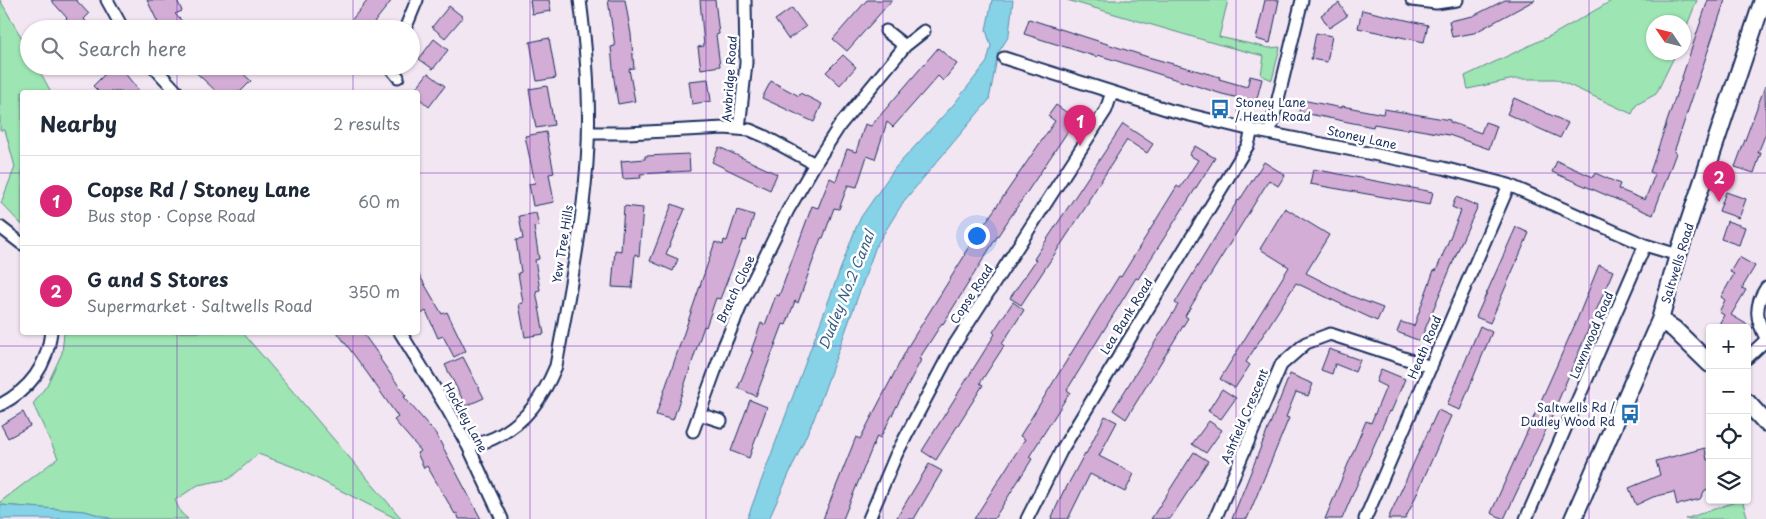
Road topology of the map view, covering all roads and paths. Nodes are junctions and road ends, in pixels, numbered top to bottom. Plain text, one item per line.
1 (106, 0) edge
2 (418, 0) edge
3 (580, 0) edge
4 (745, 0) edge
5 (1302, 0) edge
6 (1412, 0) edge
7 (1457, 0) edge
8 (1763, 0) edge
9 (118, 20) edge
10 (409, 20) edge
11 (886, 30) dead end
12 (924, 31) dead end
13 (905, 46) junction
14 (1004, 58) dead end
15 (161, 75) edge
16 (175, 90) edge
17 (1112, 92) junction
18 (739, 129) junction
19 (1252, 130) junction
20 (1270, 132) junction
21 (589, 133) junction
22 (815, 164) junction
23 (1509, 185) junction
24 (0, 227) edge
25 (20, 242) edge
26 (1645, 245) junction
27 (1678, 256) junction
28 (1766, 288) edge
29 (1660, 320) junction
30 (51, 335) edge
31 (402, 335) edge
32 (1766, 339) edge
33 (1751, 354) edge
34 (1706, 360) edge
35 (1430, 366) junction
36 (0, 405) edge
37 (1751, 406) edge
38 (699, 414) junction
39 (720, 422) dead end
40 (1766, 423) edge
41 (693, 431) dead end
42 (468, 446) junction
43 (502, 519) edge
44 (869, 519) edge
45 (1027, 519) edge
46 (1215, 519) edge
47 (1365, 519) edge
48 (1526, 519) edge
49 (1573, 519) edge

1 - 9 street
2 - 10 street
3 - 21 street, Yew Tree Hills
4 - 18 street, Awbridge Road
5 - 20 street
6 - 7 street
8 - 27 street, Saltwells Road
11 - 13 street
12 - 13 street, Bratch Close
13 - 22 street, Bratch Close
14 - 17 street, Stoney Lane
15 - 16 street
17 - 19 street, Stoney Lane
17 - 44 street, Copse Road
18 - 21 street
18 - 22 street
19 - 20 street, Stoney Lane
19 - 45 street, Lea Bank Road
20 - 23 street, Stoney Lane
21 - 42 street, Yew Tree Hills
22 - 38 street, Bratch Close
23 - 26 street, Stoney Lane
23 - 35 street, Heath Road
24 - 25 street
26 - 27 street, Stoney Lane
26 - 48 street, Lawnwood Road
27 - 29 street, Saltwells Road
28 - 32 street
29 - 34 street
29 - 49 street, Saltwells Road
30 - 36 street
31 - 42 street, Hockley Lane
32 - 33 street
35 - 46 street, Ashfield Crescent
35 - 47 street, Heath Road
37 - 40 street
38 - 39 street
38 - 41 street, Bratch Close
42 - 43 street, Hockley Lane

